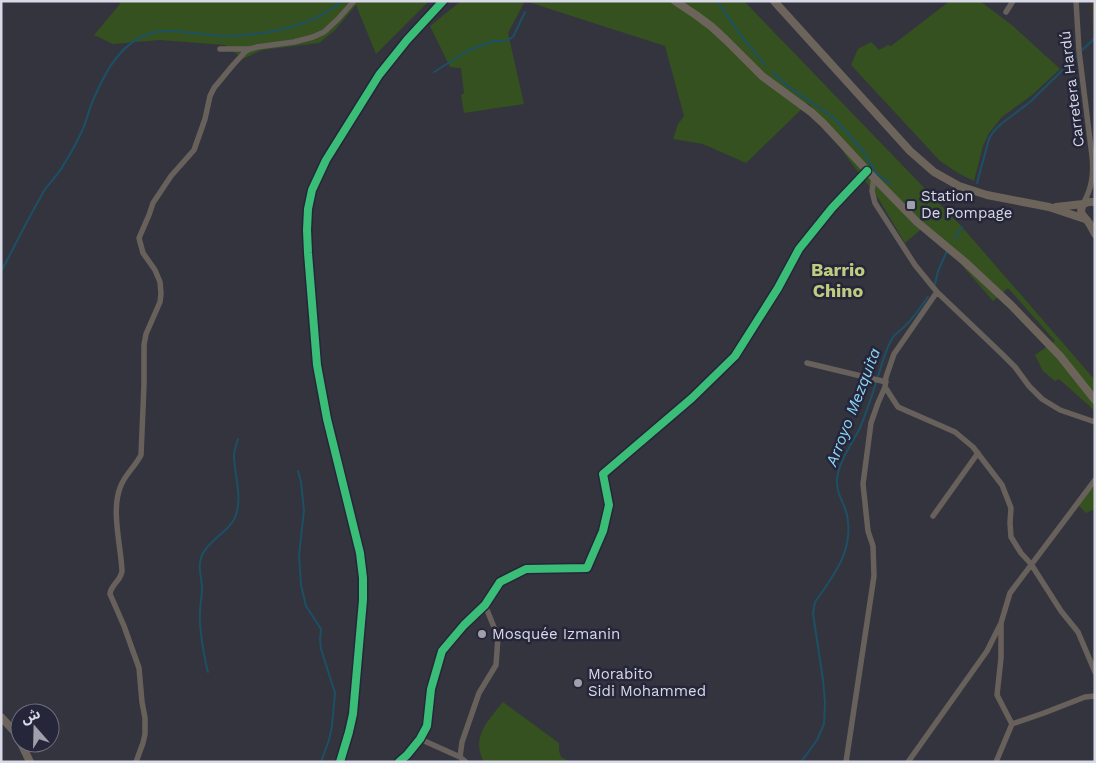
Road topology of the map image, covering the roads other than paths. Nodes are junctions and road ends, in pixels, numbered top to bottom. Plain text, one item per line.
1 (354, 1) edge
2 (443, 1) edge
3 (675, 1) edge
4 (774, 1) edge
5 (1013, 1) edge
6 (1076, 1) edge
7 (1006, 12) dead end
8 (220, 49) dead end
9 (250, 49) junction
10 (867, 171) junction
11 (1094, 176) edge
12 (874, 178) junction
13 (1095, 202) edge
14 (1083, 204) junction
15 (1049, 207) junction
16 (1089, 219) edge
17 (1095, 234) edge
18 (937, 292) junction
19 (807, 364) dead end
20 (886, 384) junction
21 (1095, 400) edge
22 (1095, 422) edge
23 (978, 453) junction
24 (1095, 480) edge
25 (933, 516) dead end
26 (1031, 564) junction
27 (485, 605) junction
28 (1001, 623) junction
29 (1095, 672) edge
30 (1095, 696) edge
31 (1, 717) edge
32 (1012, 724) junction
33 (10, 727) edge
34 (420, 739) junction
35 (460, 757) junction
36 (136, 762) edge
37 (340, 762) edge
38 (399, 762) edge
39 (466, 762) edge
40 (846, 762) edge
41 (908, 762) edge
42 (996, 762) edge

1 - 9 street
2 - 37 street
3 - 10 street
4 - 15 street
5 - 7 street
6 - 11 street, Carretera Hardú
8 - 9 street
9 - 36 street
10 - 12 street
10 - 27 street
11 - 14 street, Carretera Hardú
12 - 18 street
12 - 21 street
13 - 14 street
14 - 15 street
14 - 16 street
15 - 16 street
16 - 17 street
18 - 20 street
18 - 22 street
19 - 20 street
20 - 23 street
20 - 40 street
23 - 25 street
23 - 26 street
24 - 26 street
26 - 28 street
26 - 29 street
27 - 34 street
27 - 35 street
28 - 32 street
28 - 41 street
30 - 32 street
31 - 33 street
32 - 42 street
34 - 35 street
34 - 38 street
35 - 39 street

